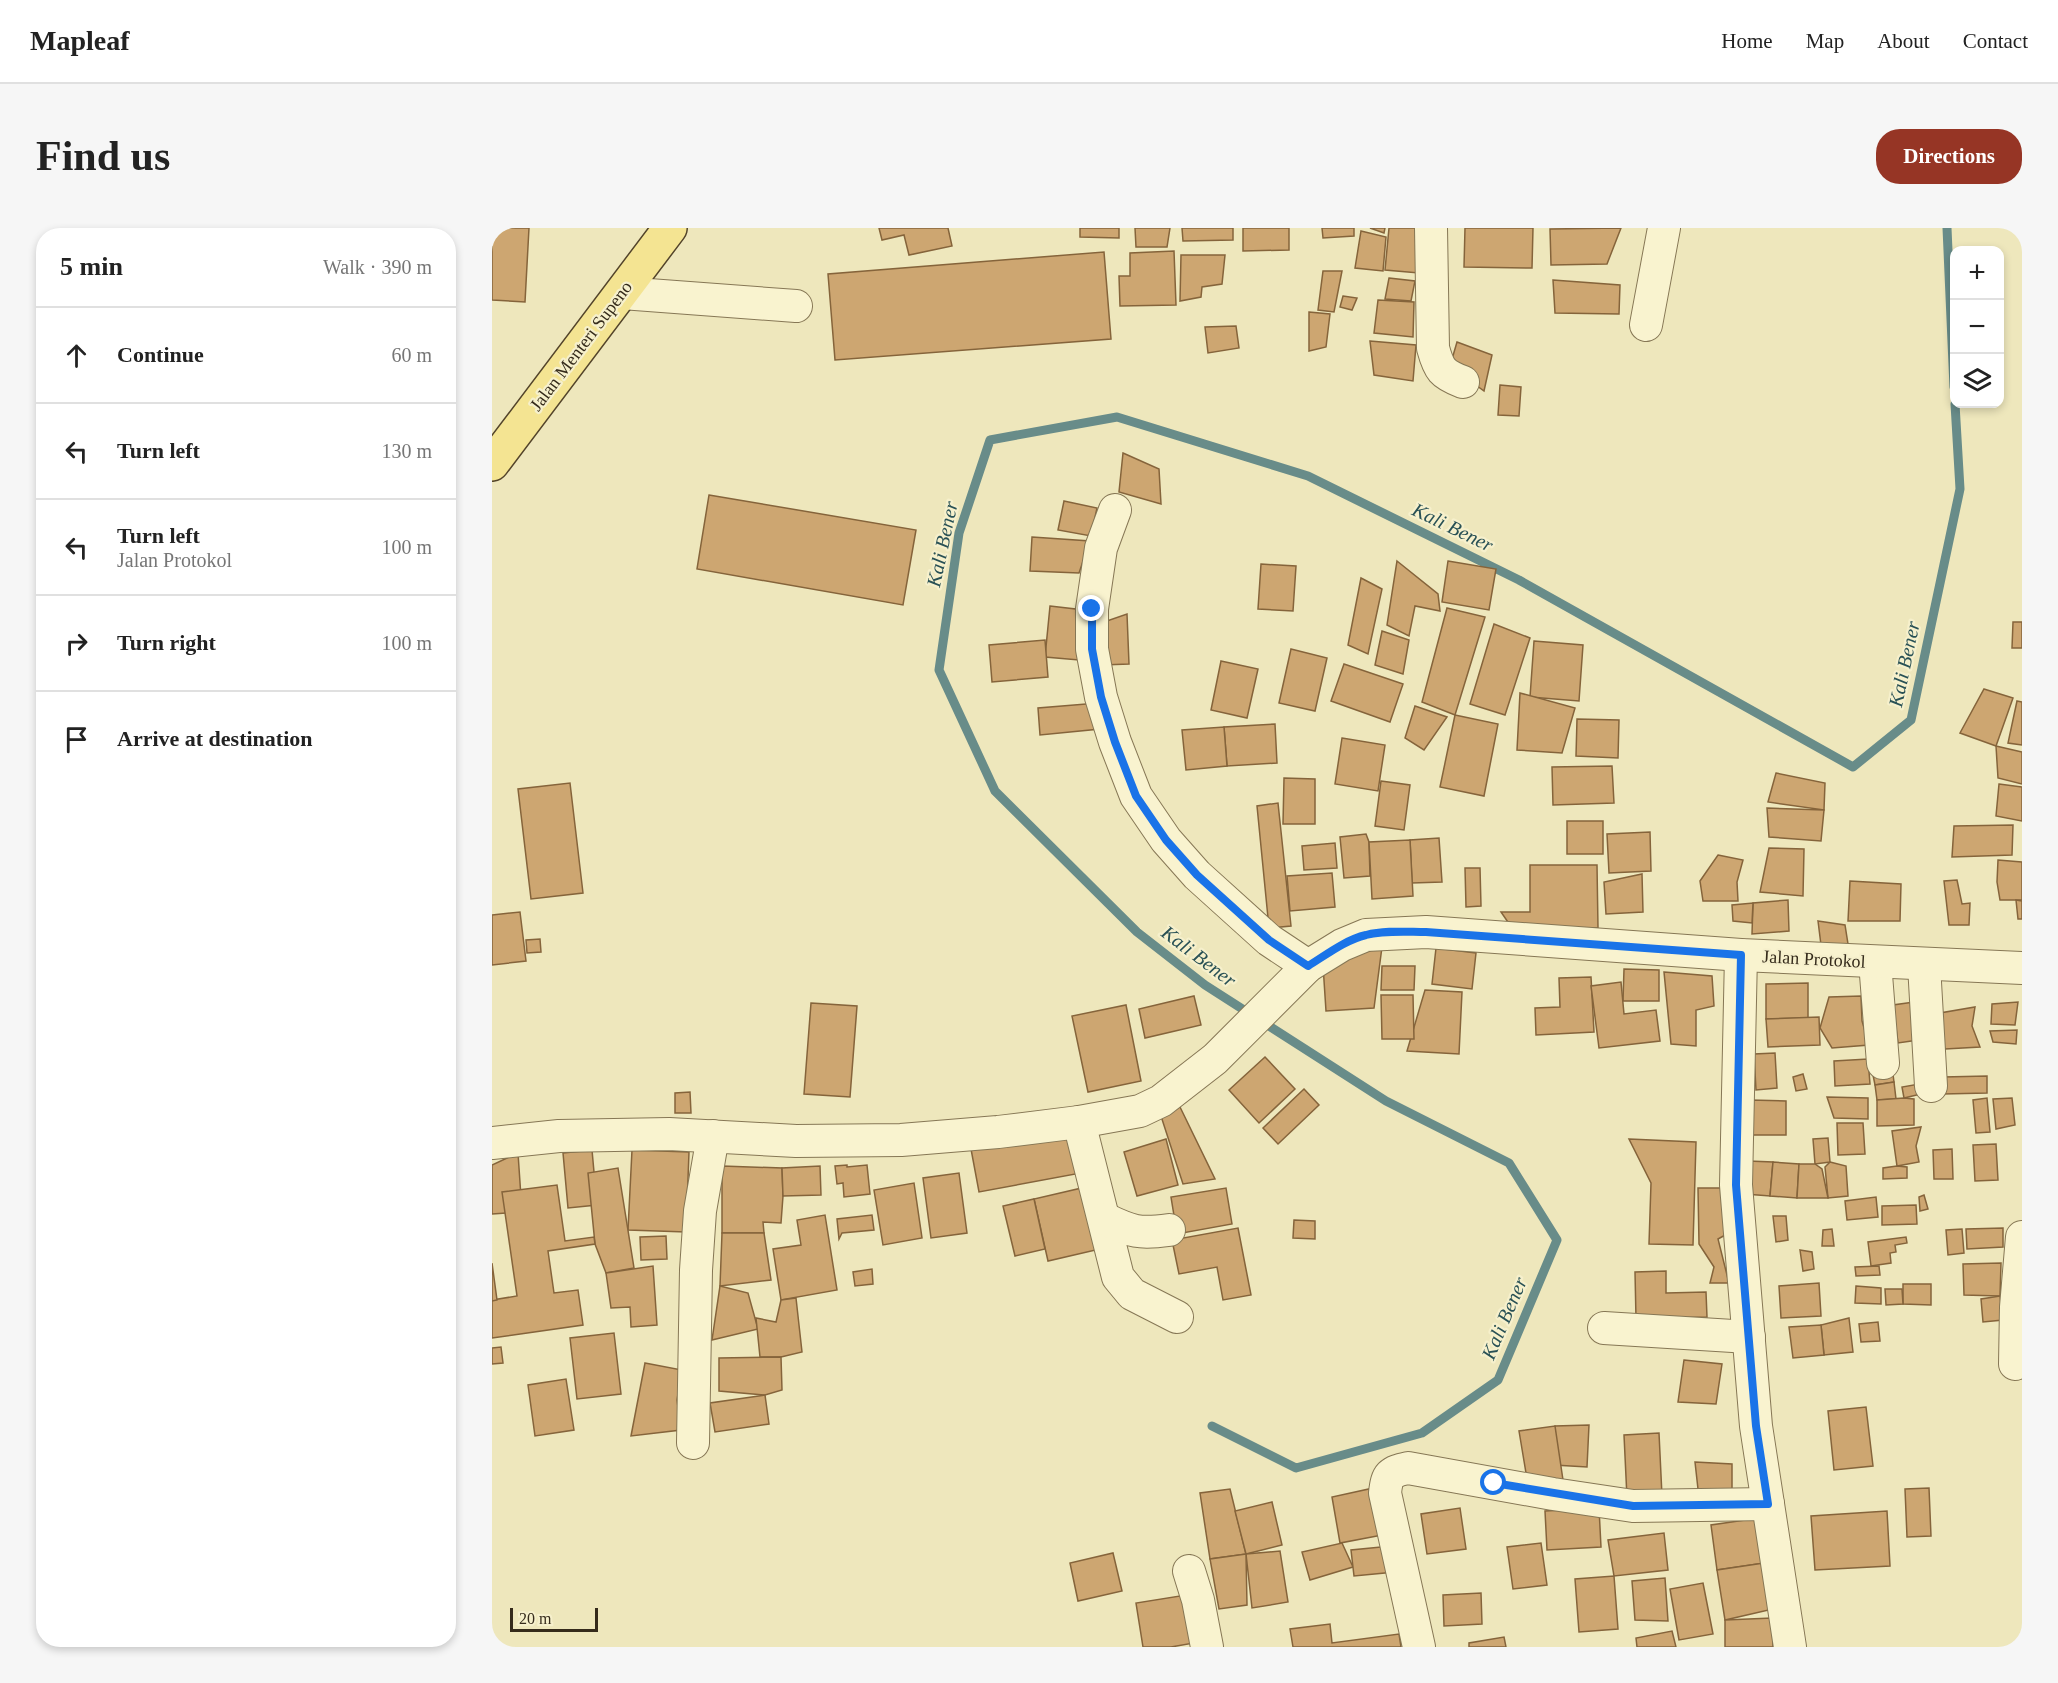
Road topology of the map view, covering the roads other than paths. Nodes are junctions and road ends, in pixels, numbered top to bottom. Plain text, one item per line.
1 (670, 228) edge
2 (1431, 228) edge
3 (1664, 228) edge
4 (622, 293) junction
5 (796, 306) dead end
6 (1646, 325) dead end
7 (1463, 382) dead end
8 (492, 464) edge
9 (1115, 510) dead end
10 (1741, 955) junction
11 (1875, 962) junction
12 (1924, 965) junction
13 (2022, 968) edge
14 (1302, 972) junction
15 (1883, 1064) dead end
16 (1931, 1086) dead end
17 (1079, 1122) junction
18 (713, 1136) junction
19 (492, 1143) edge
20 (1105, 1219) junction
21 (1169, 1230) dead end
22 (2022, 1237) edge
23 (1177, 1317) dead end
24 (1604, 1328) dead end
25 (1749, 1337) junction
26 (2015, 1364) dead end
27 (693, 1443) dead end
28 (1768, 1504) junction
29 (1189, 1571) dead end
30 (1207, 1647) edge
31 (1419, 1647) edge
32 (1790, 1647) edge

1 - 4 main road, Jalan Menteri Supeno
2 - 7 street
3 - 6 street
4 - 5 street
4 - 8 main road, Jalan Menteri Supeno
9 - 14 street
10 - 11 street, Jalan Protokol
10 - 14 street, Jalan Protokol
10 - 25 street
11 - 12 street, Jalan Protokol
11 - 15 street
12 - 13 street, Jalan Protokol
12 - 16 street
14 - 17 street, Jalan Protokol
17 - 18 street, Jalan Protokol
17 - 20 street
18 - 19 street, Jalan Protokol
18 - 27 street
20 - 21 street
20 - 23 street
22 - 26 street
24 - 25 street
25 - 28 street
28 - 31 street
28 - 32 street
29 - 30 street

